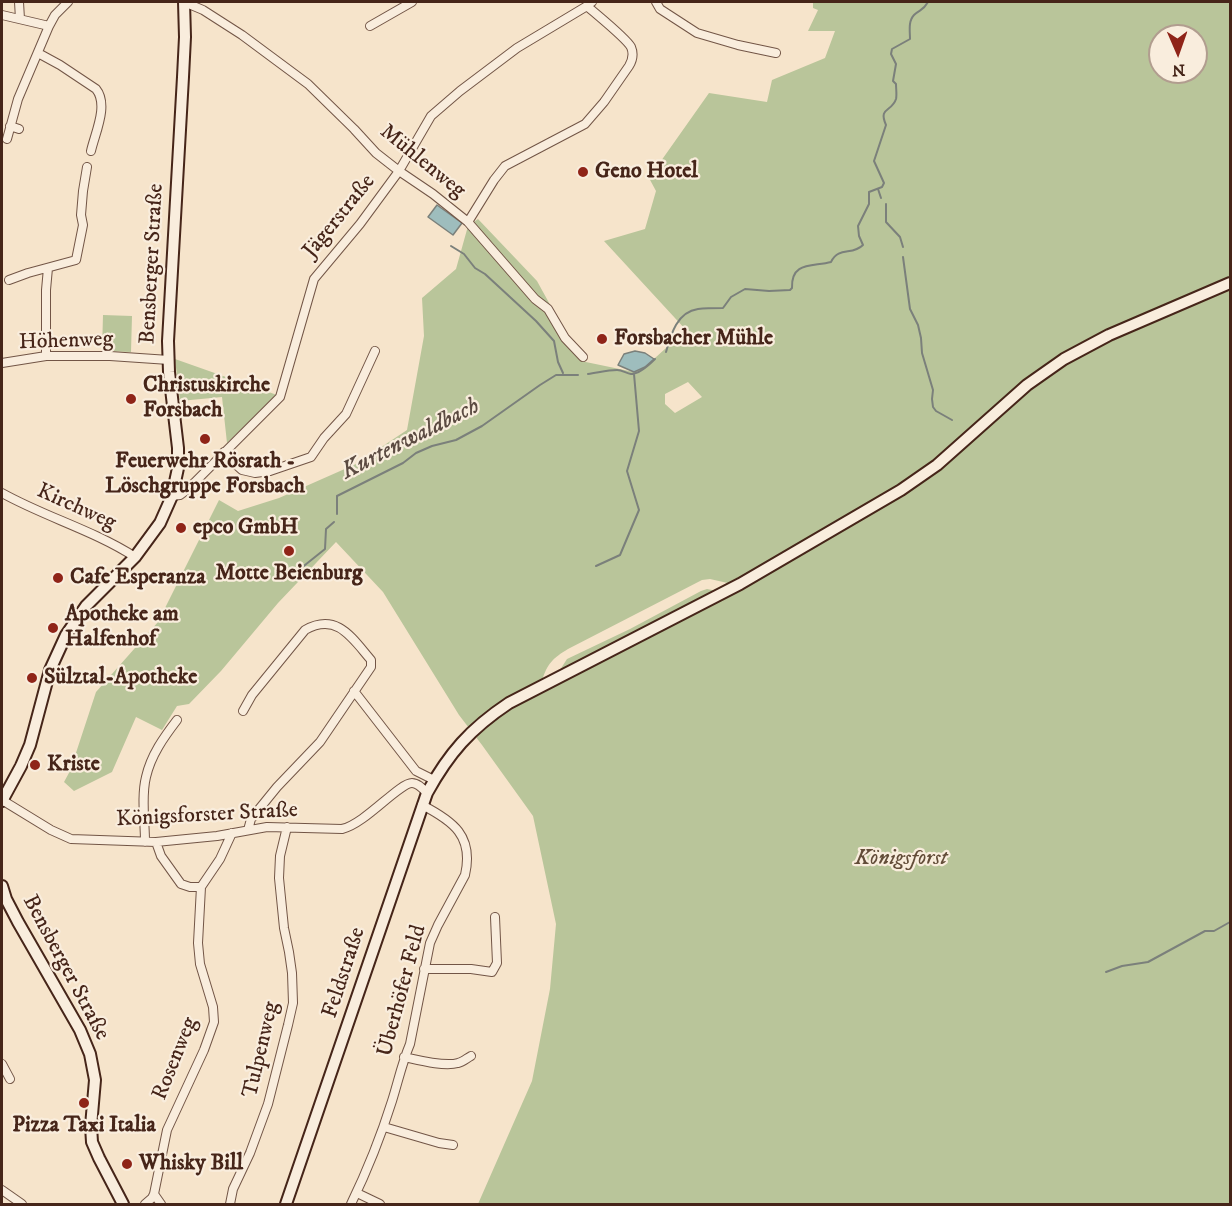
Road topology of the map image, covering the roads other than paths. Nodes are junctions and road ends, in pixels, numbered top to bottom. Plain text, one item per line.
1 (19, 2) edge
2 (184, 2) edge
3 (411, 2) edge
4 (656, 2) edge
5 (65, 3) edge
6 (590, 4) edge
7 (2, 15) edge
8 (20, 19) junction
9 (49, 26) junction
10 (370, 26) dead end
11 (38, 52) junction
12 (776, 53) dead end
13 (10, 126) junction
14 (19, 129) dead end
15 (7, 139) dead end
16 (91, 151) dead end
17 (87, 167) dead end
18 (399, 171) junction
19 (468, 222) junction
20 (48, 268) junction
21 (9, 280) dead end
22 (1230, 283) edge
23 (375, 351) dead end
24 (46, 356) junction
25 (583, 357) dead end
26 (169, 360) junction
27 (2, 363) edge
28 (224, 452) junction
29 (2, 493) edge
30 (172, 496) junction
31 (135, 557) junction
32 (354, 691) junction
33 (243, 711) dead end
34 (177, 720) dead end
35 (416, 771) junction
36 (434, 780) junction
37 (411, 783) junction
38 (427, 793) junction
39 (2, 800) edge
40 (422, 805) junction
41 (287, 827) junction
42 (248, 830) junction
43 (232, 833) junction
44 (145, 842) junction
45 (156, 842) junction
46 (2, 886) edge
47 (201, 887) junction
48 (495, 917) dead end
49 (424, 969) junction
50 (471, 1056) dead end
51 (404, 1057) junction
52 (2, 1064) edge
53 (10, 1079) dead end
54 (384, 1127) junction
55 (453, 1145) dead end
56 (2, 1190) edge
57 (357, 1193) junction
58 (154, 1194) junction
59 (22, 1204) edge
60 (123, 1204) edge
61 (145, 1204) edge
62 (161, 1204) edge
63 (230, 1204) edge
64 (285, 1204) edge
65 (351, 1204) edge
66 (380, 1204) edge

1 - 8 street
2 - 18 street, Mühlenweg
2 - 26 main road, Bensberger Straße
3 - 10 street
4 - 12 street
5 - 9 street
6 - 18 street, Jägerstraße
6 - 19 street
7 - 8 street
8 - 9 street
9 - 11 street
11 - 13 street
11 - 16 street
13 - 14 street
13 - 15 street
17 - 20 street
18 - 19 street, Mühlenweg
18 - 28 street, Jägerstraße
19 - 25 street, Mühlenweg
20 - 21 street
20 - 24 street
22 - 36 main road, Feldstraße
23 - 28 street
24 - 26 street, Höhenweg
24 - 27 street, Höhenweg
26 - 30 main road, Bensberger Straße
28 - 30 street, Jägerstraße
29 - 31 street, Kirchweg
30 - 31 main road, Bensberger Straße
31 - 39 main road, Bensberger Straße
32 - 33 street
32 - 35 street
32 - 42 street
34 - 44 street
35 - 36 street
35 - 37 street
36 - 38 main road, Feldstraße
37 - 38 street
37 - 41 street, Königsforster Straße
38 - 40 main road, Feldstraße
39 - 44 street, Königsforster Straße
40 - 49 street, Überhöfer Feld
40 - 64 main road, Feldstraße
41 - 42 street, Königsforster Straße
41 - 63 street, Tulpenweg
42 - 43 street, Königsforster Straße
43 - 45 street, Königsforster Straße
43 - 47 street
44 - 45 street, Königsforster Straße
45 - 47 street
46 - 60 main road, Bensberger Straße
47 - 58 street, Rosenweg
48 - 49 street
49 - 51 street, Überhöfer Feld
50 - 51 street
51 - 54 street, Überhöfer Feld
52 - 53 street
54 - 55 street
54 - 57 street, Überhöfer Feld
56 - 59 street
57 - 65 street, Überhöfer Feld
57 - 66 street
58 - 61 street
58 - 62 street

